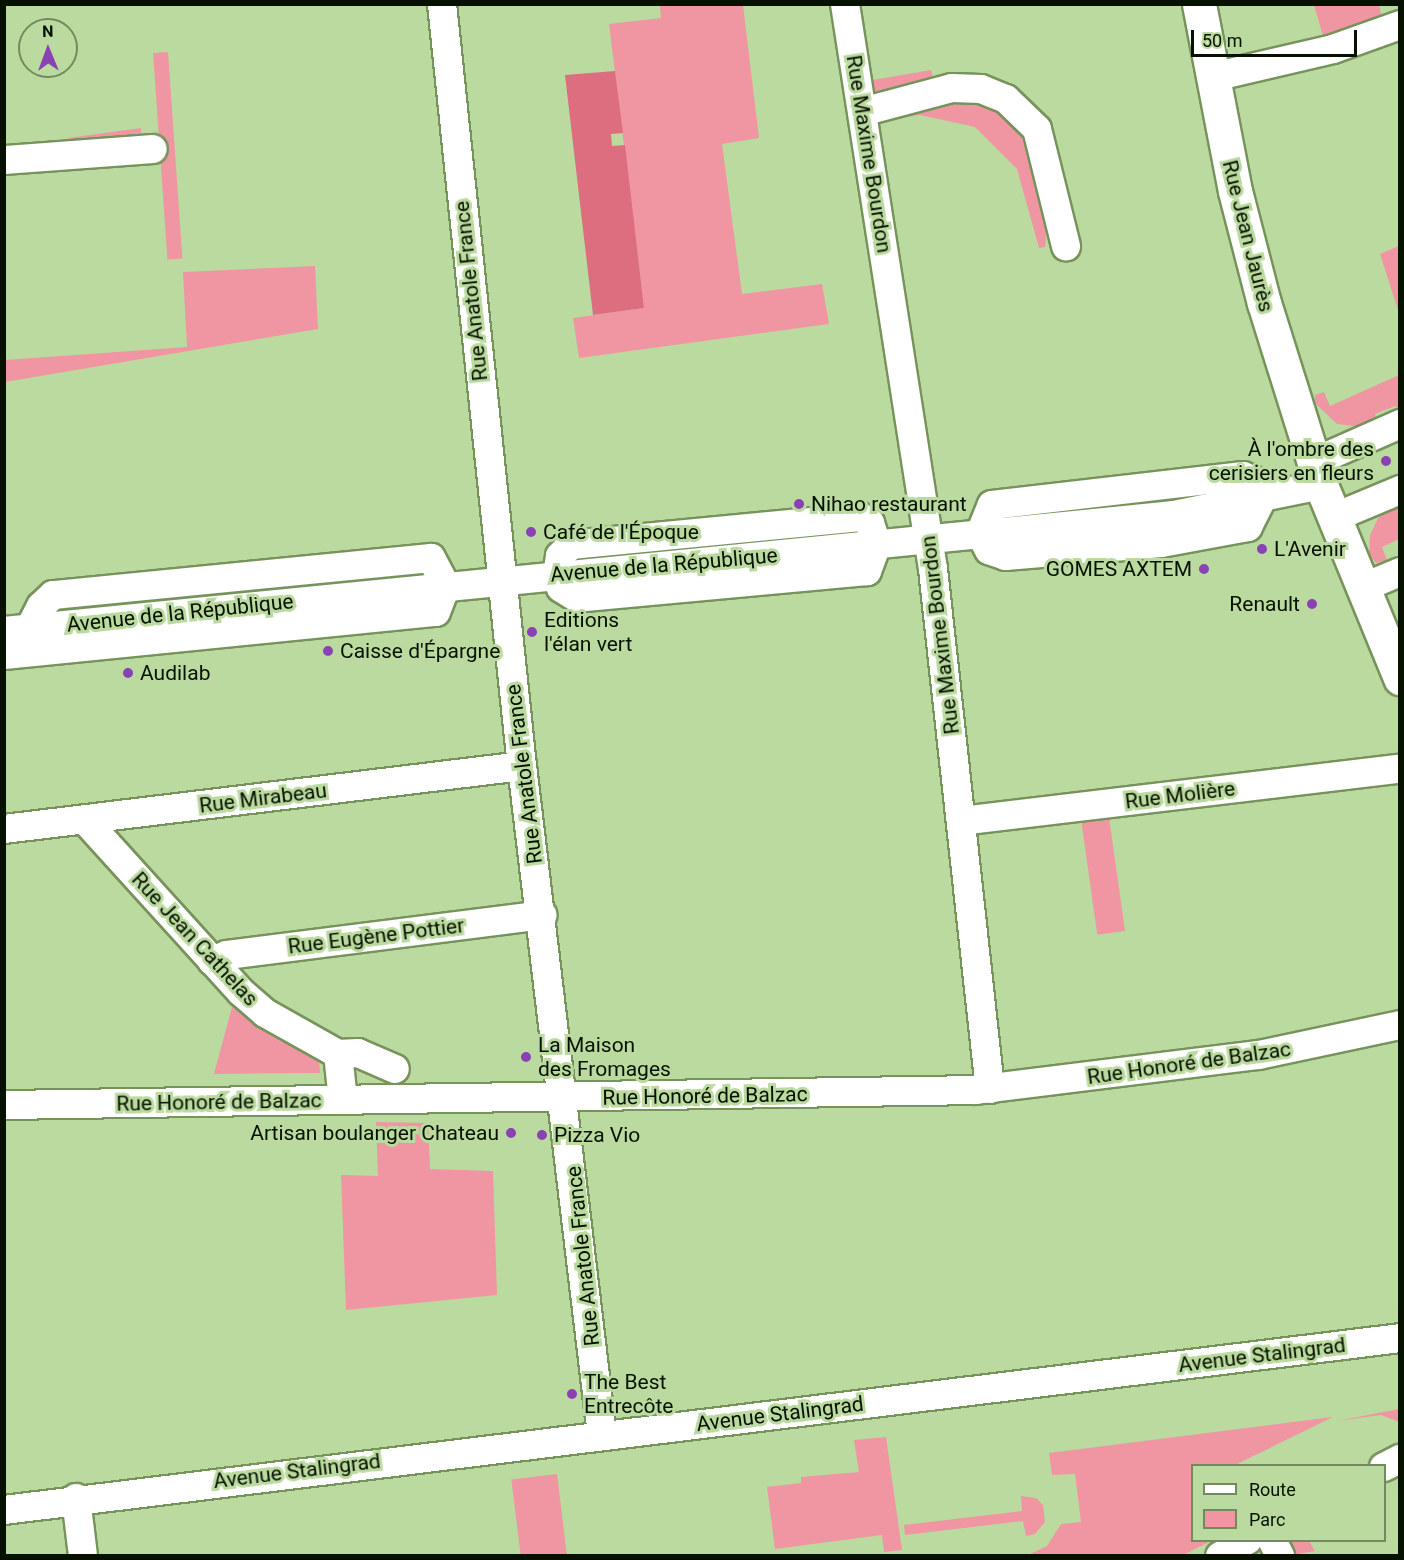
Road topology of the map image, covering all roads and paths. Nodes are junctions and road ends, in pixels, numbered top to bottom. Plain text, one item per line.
1 (442, 4) edge
2 (845, 4) edge
3 (1199, 4) edge
4 (1399, 27) edge
5 (1213, 77) junction
6 (862, 112) junction
7 (153, 149) dead end
8 (4, 160) edge
9 (1066, 246) dead end
10 (1400, 424) edge
11 (1317, 474) junction
12 (1400, 490) edge
13 (1332, 518) junction
14 (929, 539) junction
15 (1400, 572) edge
16 (503, 579) junction
17 (446, 586) junction
18 (1362, 588) junction
19 (17, 630) edge
20 (4, 655) edge
21 (1400, 678) edge
22 (522, 766) junction
23 (1400, 769) edge
24 (85, 820) junction
25 (961, 821) junction
26 (4, 830) edge
27 (542, 915) junction
28 (212, 961) junction
29 (1400, 1026) edge
30 (338, 1054) junction
31 (395, 1069) dead end
32 (990, 1089) junction
33 (566, 1099) junction
34 (343, 1100) junction
35 (4, 1105) edge
36 (1400, 1338) edge
37 (602, 1435) junction
38 (1400, 1459) edge
39 (1386, 1466) edge
40 (76, 1498) junction
41 (9, 1507) edge
42 (1244, 1542) edge
43 (1273, 1542) edge
44 (83, 1556) edge
45 (1220, 1556) edge
46 (1280, 1556) edge

1 - 16 street, Rue Anatole France
2 - 6 street, Rue Maxime Bourdon
3 - 5 main road, Rue Jean Jaurès
4 - 5 street
5 - 11 main road, Rue Jean Jaurès
6 - 9 street
6 - 14 street, Rue Maxime Bourdon
7 - 8 street
10 - 11 street, Avenue de la République
11 - 13 main road, Rue Jean Jaurès
11 - 14 street, Avenue de la République
12 - 13 street
13 - 18 main road, Rue Jean Jaurès
14 - 16 street, Avenue de la République
14 - 25 street, Rue Maxime Bourdon
15 - 18 street
16 - 17 street, Avenue de la République
16 - 22 street, Rue Anatole France
17 - 19 street, Avenue de la République
17 - 20 street
18 - 21 main road, Rue Jean Jaurès
22 - 24 street, Rue Mirabeau
22 - 27 street, Rue Anatole France
23 - 25 street, Rue Molière
24 - 26 street, Rue Mirabeau
24 - 28 street, Rue Jean Cathelas
25 - 32 street, Rue Maxime Bourdon
27 - 28 street, Rue Eugène Pottier
27 - 33 street, Rue Anatole France
28 - 30 street, Rue Jean Cathelas
29 - 32 street, Rue Honoré de Balzac
30 - 31 street
30 - 34 street
32 - 33 street, Rue Honoré de Balzac
33 - 34 street, Rue Honoré de Balzac
33 - 37 street, Rue Anatole France
34 - 35 street, Rue Honoré de Balzac
36 - 37 street, Avenue Stalingrad
37 - 40 street, Avenue Stalingrad
38 - 39 street
40 - 41 street, Avenue Stalingrad
40 - 44 street
42 - 45 street
43 - 46 street

